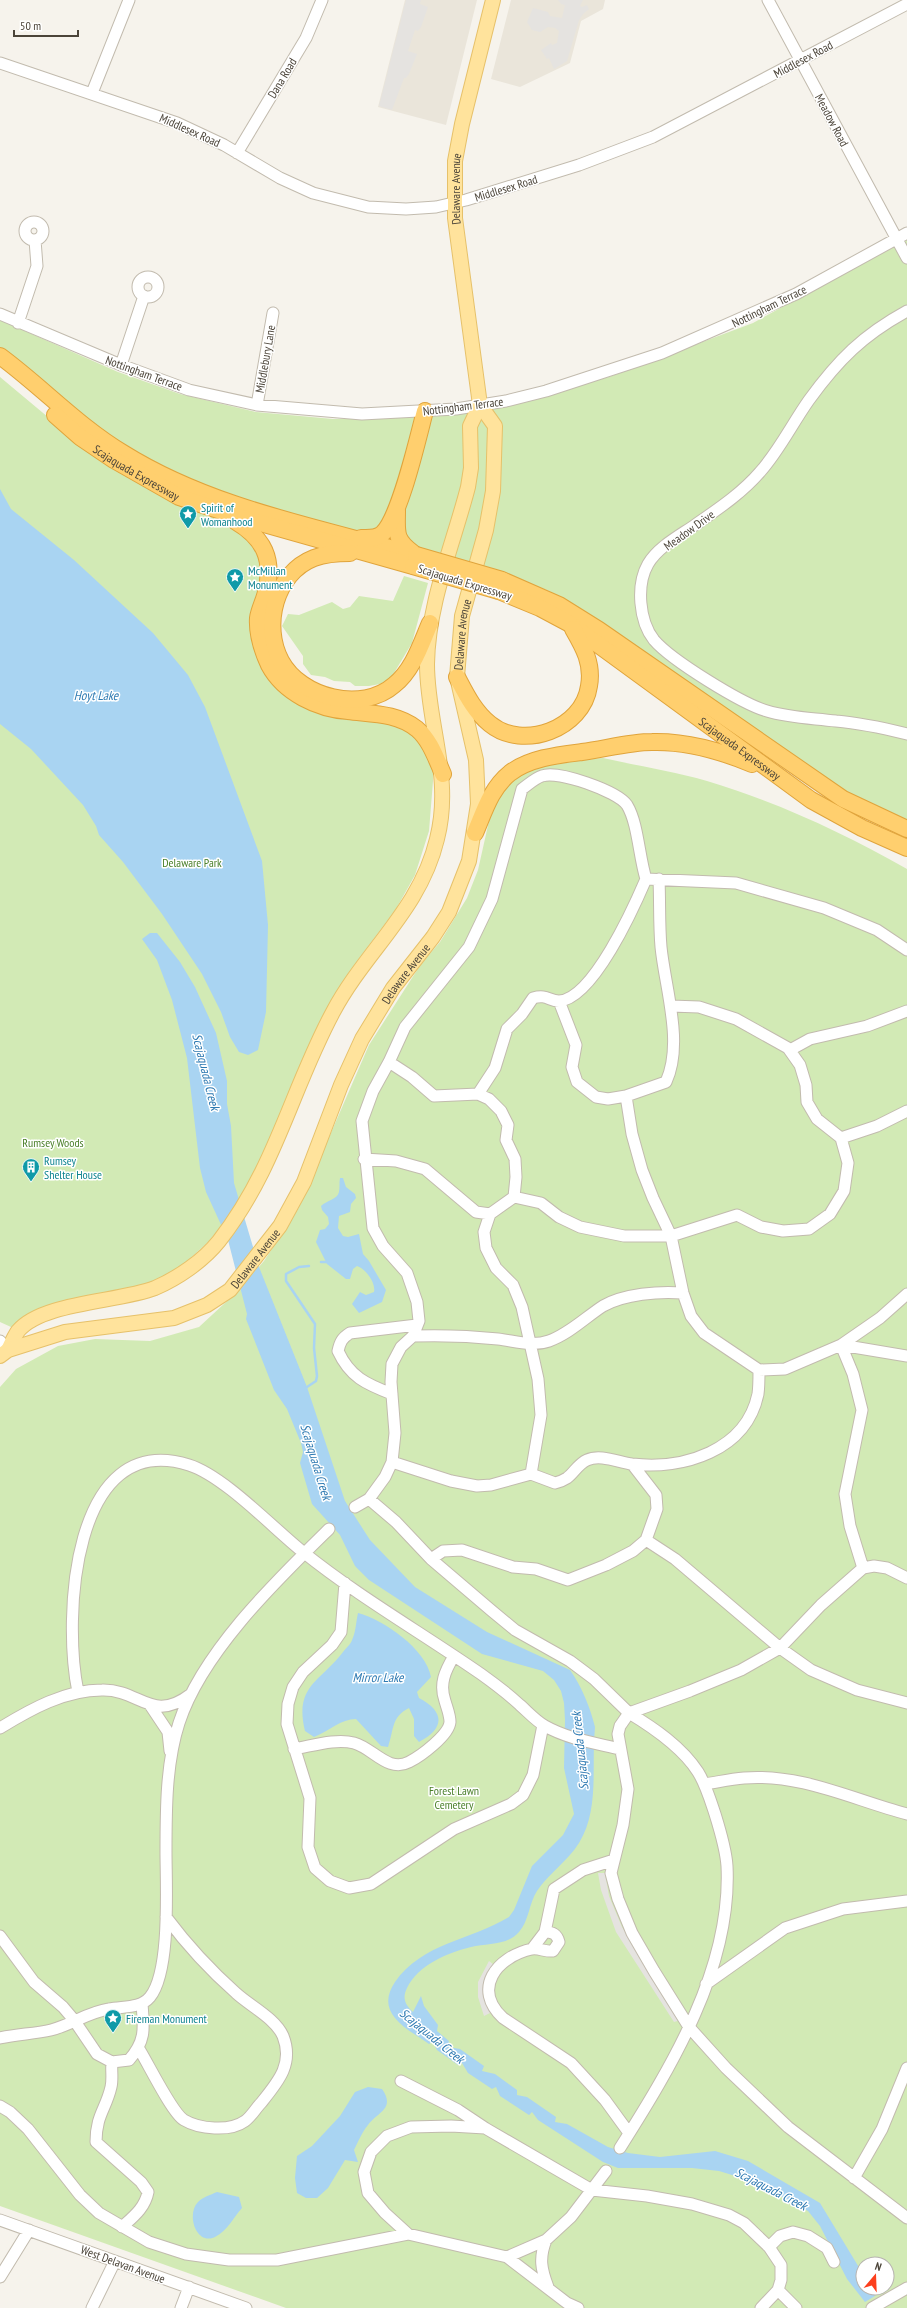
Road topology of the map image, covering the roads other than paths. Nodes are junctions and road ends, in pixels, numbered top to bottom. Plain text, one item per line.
1 (129, 0) edge
2 (322, 0) edge
3 (493, 0) edge
4 (768, 0) edge
5 (907, 4) edge
6 (800, 61) junction
7 (0, 62) edge
8 (92, 93) junction
9 (237, 153) junction
10 (454, 203) junction
11 (907, 233) edge
12 (896, 239) junction
13 (35, 240) dead end
14 (906, 259) edge
15 (144, 296) dead end
16 (907, 311) edge
17 (273, 313) dead end
18 (0, 314) edge
19 (18, 323) junction
20 (0, 356) edge
21 (121, 365) junction
22 (0, 369) edge
23 (257, 405) junction
24 (480, 405) junction
25 (426, 411) junction
26 (397, 507) junction
27 (218, 510) junction
28 (355, 538) junction
29 (373, 555) junction
30 (414, 561) junction
31 (500, 585) junction
32 (430, 623) junction
33 (570, 624) junction
34 (457, 677) junction
35 (907, 734) edge
36 (442, 774) junction
37 (789, 784) junction
38 (907, 829) edge
39 (475, 833) junction
40 (907, 848) edge
41 (646, 879) junction
42 (659, 879) junction
43 (907, 950) edge
44 (559, 1001) junction
45 (671, 1006) junction
46 (907, 1012) edge
47 (790, 1050) junction
48 (390, 1062) junction
49 (478, 1094) junction
50 (626, 1096) junction
51 (907, 1110) edge
52 (841, 1138) junction
53 (364, 1159) junction
54 (514, 1197) junction
55 (490, 1214) junction
56 (671, 1236) junction
57 (683, 1293) junction
58 (907, 1294) edge
59 (415, 1331) junction
60 (531, 1344) junction
61 (841, 1345) junction
62 (3, 1349) edge
63 (907, 1356) edge
64 (759, 1370) junction
65 (392, 1394) junction
66 (392, 1462) junction
67 (632, 1464) junction
68 (531, 1474) junction
69 (369, 1499) junction
70 (355, 1507) dead end
71 (329, 1529) dead end
72 (646, 1540) junction
73 (304, 1553) junction
74 (432, 1559) junction
75 (863, 1568) junction
76 (907, 1578) edge
77 (345, 1583) junction
78 (780, 1648) junction
79 (454, 1656) junction
80 (78, 1692) junction
81 (192, 1694) junction
82 (907, 1703) edge
83 (150, 1705) junction
84 (630, 1713) junction
85 (543, 1725) junction
86 (0, 1728) edge
87 (620, 1749) junction
88 (294, 1750) junction
89 (171, 1760) junction
90 (705, 1784) junction
91 (907, 1814) edge
92 (614, 1860) junction
93 (907, 1901) edge
94 (166, 1917) junction
95 (545, 1932) junction
96 (0, 1936) edge
97 (532, 1949) junction
98 (706, 1984) junction
99 (142, 2004) junction
100 (74, 2020) junction
101 (689, 2027) junction
102 (0, 2038) edge
103 (139, 2049) junction
104 (112, 2062) junction
105 (907, 2068) edge
106 (401, 2081) dead end
107 (0, 2106) edge
108 (485, 2128) junction
109 (629, 2133) junction
110 (620, 2148) dead end
111 (606, 2171) dead end
112 (854, 2178) junction
113 (592, 2190) junction
114 (907, 2218) edge
115 (0, 2220) edge
116 (122, 2227) junction
117 (29, 2230) junction
118 (408, 2234) junction
119 (546, 2240) junction
120 (769, 2246) junction
121 (507, 2257) junction
122 (115, 2261) junction
123 (834, 2262) dead end
124 (0, 2277) edge
125 (189, 2288) junction
126 (907, 2288) edge
127 (549, 2289) junction
128 (778, 2290) junction
129 (92, 2308) edge
130 (181, 2308) edge
131 (246, 2308) edge
132 (578, 2308) edge
133 (761, 2308) edge
134 (796, 2308) edge
135 (872, 2308) edge

1 - 8 street
2 - 9 street, Dana Road
3 - 10 main road, Delaware Avenue
4 - 6 street, Meadow Road
5 - 6 street, Middlesex Road
6 - 10 street, Middlesex Road
6 - 12 street, Meadow Road
7 - 8 street, Middlesex Road
8 - 9 street, Middlesex Road
9 - 10 street, Middlesex Road
10 - 24 main road, Delaware Avenue
11 - 12 street, Nottingham Terrace
12 - 14 street, Meadow Road
12 - 24 street, Nottingham Terrace
13 - 19 street
15 - 21 street
16 - 35 street, Meadow Drive
17 - 23 street, Middlebury Lane
18 - 19 street, Nottingham Terrace
19 - 21 street, Nottingham Terrace
20 - 28 highway, Scajaquada Expressway
21 - 23 street, Nottingham Terrace
22 - 27 highway, Scajaquada Expressway
23 - 25 street, Nottingham Terrace
24 - 25 street, Nottingham Terrace
24 - 32 main road, Delaware Avenue
24 - 34 main road, Delaware Avenue
25 - 26 highway
26 - 28 highway
26 - 30 highway
27 - 29 highway, Scajaquada Expressway
27 - 36 highway
28 - 30 highway, Scajaquada Expressway
29 - 30 highway, Scajaquada Expressway
29 - 32 highway
30 - 31 highway, Scajaquada Expressway, bridge
31 - 33 highway, Scajaquada Expressway
31 - 38 highway, Scajaquada Expressway
32 - 36 main road, Delaware Avenue
33 - 34 highway
33 - 37 highway, Scajaquada Expressway
34 - 39 main road, Delaware Avenue
36 - 62 main road, Delaware Avenue
37 - 39 highway
37 - 40 highway, Scajaquada Expressway
39 - 62 main road, Delaware Avenue
41 - 42 street
41 - 44 street
41 - 48 street
42 - 43 street
42 - 45 street
44 - 49 street
44 - 50 street
45 - 47 street
45 - 50 street
46 - 47 street
47 - 52 street
48 - 49 street
48 - 53 street
49 - 54 street
50 - 56 street
51 - 52 street
52 - 56 street
53 - 55 street
53 - 59 street
54 - 55 street
54 - 56 street
55 - 60 street
56 - 57 street
57 - 60 street
57 - 64 street
58 - 61 street
59 - 60 street
59 - 65 street
59 - 65 street
60 - 68 street
61 - 63 street
61 - 64 street
61 - 75 street
64 - 67 street
65 - 66 street
66 - 68 street
66 - 69 street
67 - 68 street
67 - 72 street
69 - 70 street
69 - 74 street
71 - 73 street
72 - 74 street
72 - 78 street
73 - 77 street
73 - 80 street
73 - 81 street
74 - 84 street
75 - 76 street
75 - 78 street
77 - 79 street
77 - 88 street
78 - 82 street
78 - 84 street
79 - 85 street
79 - 88 street
80 - 83 street
80 - 86 street
81 - 83 street
81 - 89 street
83 - 89 street
84 - 87 street
84 - 90 street
85 - 87 street
85 - 88 street
87 - 92 street
89 - 94 street
90 - 91 street
90 - 98 street
92 - 95 street
92 - 101 street
93 - 98 street
94 - 99 street
94 - 103 street
95 - 97 street
95 - 97 street
96 - 100 street
97 - 109 street
98 - 101 street
99 - 100 street
99 - 103 street
100 - 102 street
100 - 104 street
101 - 109 street
101 - 112 street
103 - 104 street
104 - 116 street
105 - 112 street
106 - 108 street
107 - 116 street
108 - 113 street
108 - 118 street
109 - 110 street
111 - 113 street
112 - 114 street
113 - 119 street
113 - 120 street
115 - 117 street, West Delavan Avenue
116 - 118 street
117 - 122 street, West Delavan Avenue
117 - 124 street
118 - 121 street
119 - 121 street
119 - 127 street
120 - 123 street
120 - 128 street
121 - 127 street
122 - 125 street, West Delavan Avenue
122 - 129 street
125 - 130 street
125 - 131 street, West Delavan Avenue
126 - 135 street
127 - 132 street
128 - 133 street
128 - 134 street

